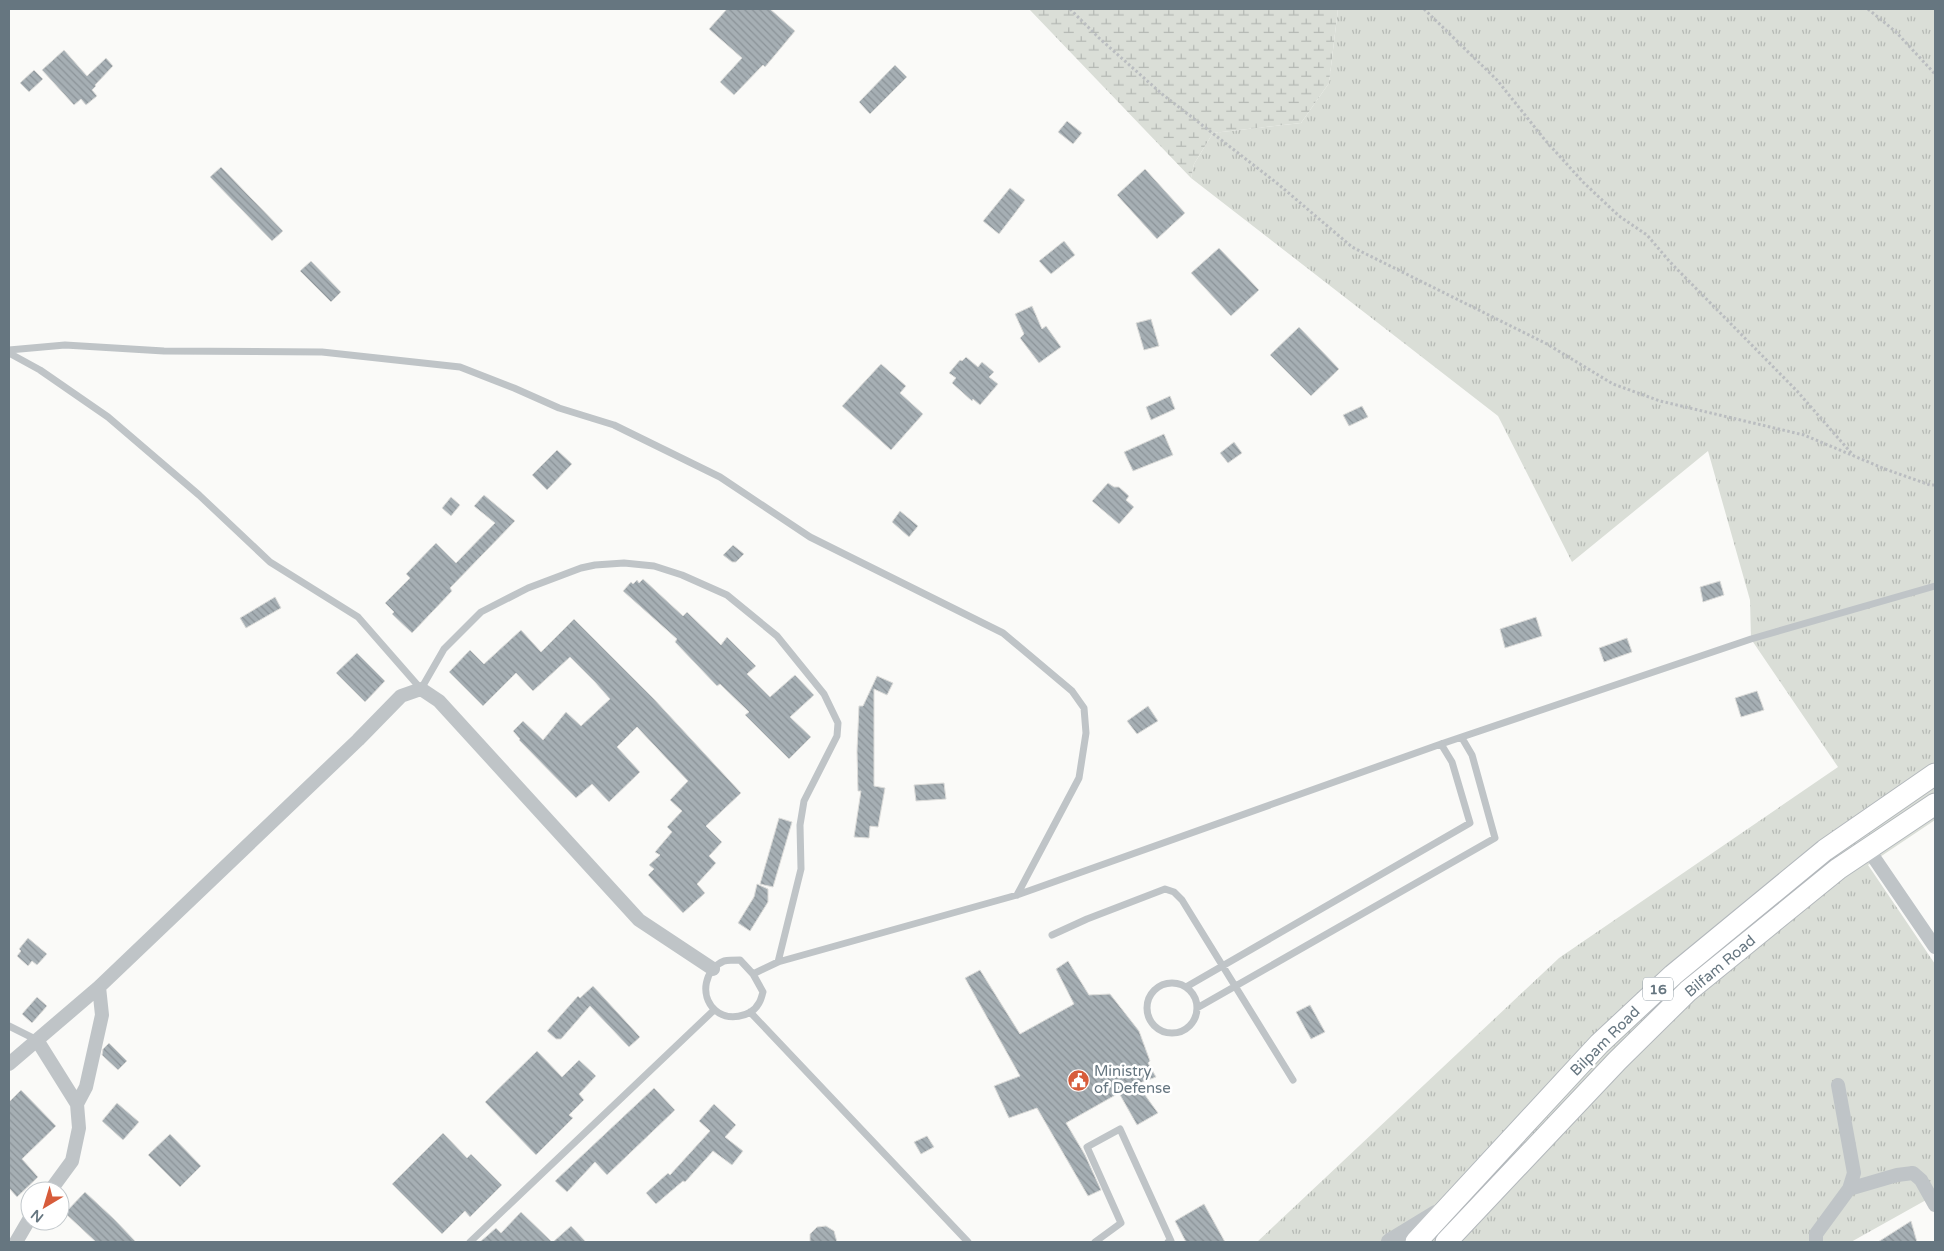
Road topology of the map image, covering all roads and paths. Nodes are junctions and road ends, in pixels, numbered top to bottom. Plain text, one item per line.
1 (1070, 9) edge
2 (1424, 9) edge
3 (1868, 9) edge
4 (1935, 74) edge
5 (9, 351) edge
6 (1853, 456) junction
7 (1935, 485) edge
8 (1935, 586) edge
9 (421, 689) junction
10 (1462, 738) junction
11 (1441, 744) junction
12 (1935, 774) edge
13 (1935, 804) edge
14 (1868, 849) junction
15 (1017, 895) junction
16 (1052, 935) dead end
17 (1935, 947) edge
18 (778, 962) junction
19 (1222, 965) junction
20 (712, 969) junction
21 (753, 974) junction
22 (1236, 986) junction
23 (99, 987) junction
24 (1186, 987) junction
25 (1198, 1008) junction
26 (714, 1010) junction
27 (750, 1012) junction
28 (9, 1026) edge
29 (38, 1040) junction
30 (9, 1064) edge
31 (1293, 1080) dead end
32 (1838, 1085) dead end
33 (77, 1104) junction
34 (57, 1181) edge
35 (1849, 1190) junction
36 (1935, 1205) edge
37 (1450, 1206) junction
38 (1466, 1220) junction
39 (22, 1231) edge
40 (16, 1242) edge
41 (470, 1242) edge
42 (968, 1242) edge
43 (1095, 1242) edge
44 (1168, 1242) edge
45 (1390, 1242) edge
46 (1416, 1242) edge
47 (1446, 1242) edge
48 (1456, 1242) edge
49 (1816, 1242) edge

1 - 6 path
2 - 6 path
3 - 4 path
5 - 9 lane
5 - 15 lane
6 - 7 path
8 - 10 lane
9 - 18 lane
9 - 20 street
9 - 23 street
10 - 11 lane
10 - 22 lane
11 - 15 lane
11 - 19 lane
12 - 37 main road, Bilpam Road / 16
13 - 14 main road, Bilfam Road / 16
14 - 17 street
14 - 38 main road, Bilfam Road / 16
15 - 18 lane
16 - 19 lane
18 - 21 lane
19 - 22 lane
19 - 24 lane
20 - 21 lane
20 - 26 lane
21 - 27 lane
22 - 25 lane
22 - 31 lane
23 - 29 street
23 - 33 street
24 - 25 lane
24 - 25 lane
26 - 27 lane
26 - 41 lane
27 - 42 lane
28 - 29 lane
29 - 30 street
29 - 33 street
32 - 35 street
33 - 34 street
35 - 36 street
35 - 49 street
37 - 45 street
37 - 46 main road, Bilpam Road / 16
38 - 47 main road, Bilfam Road / 16
38 - 48 street
39 - 40 street
43 - 44 lane

